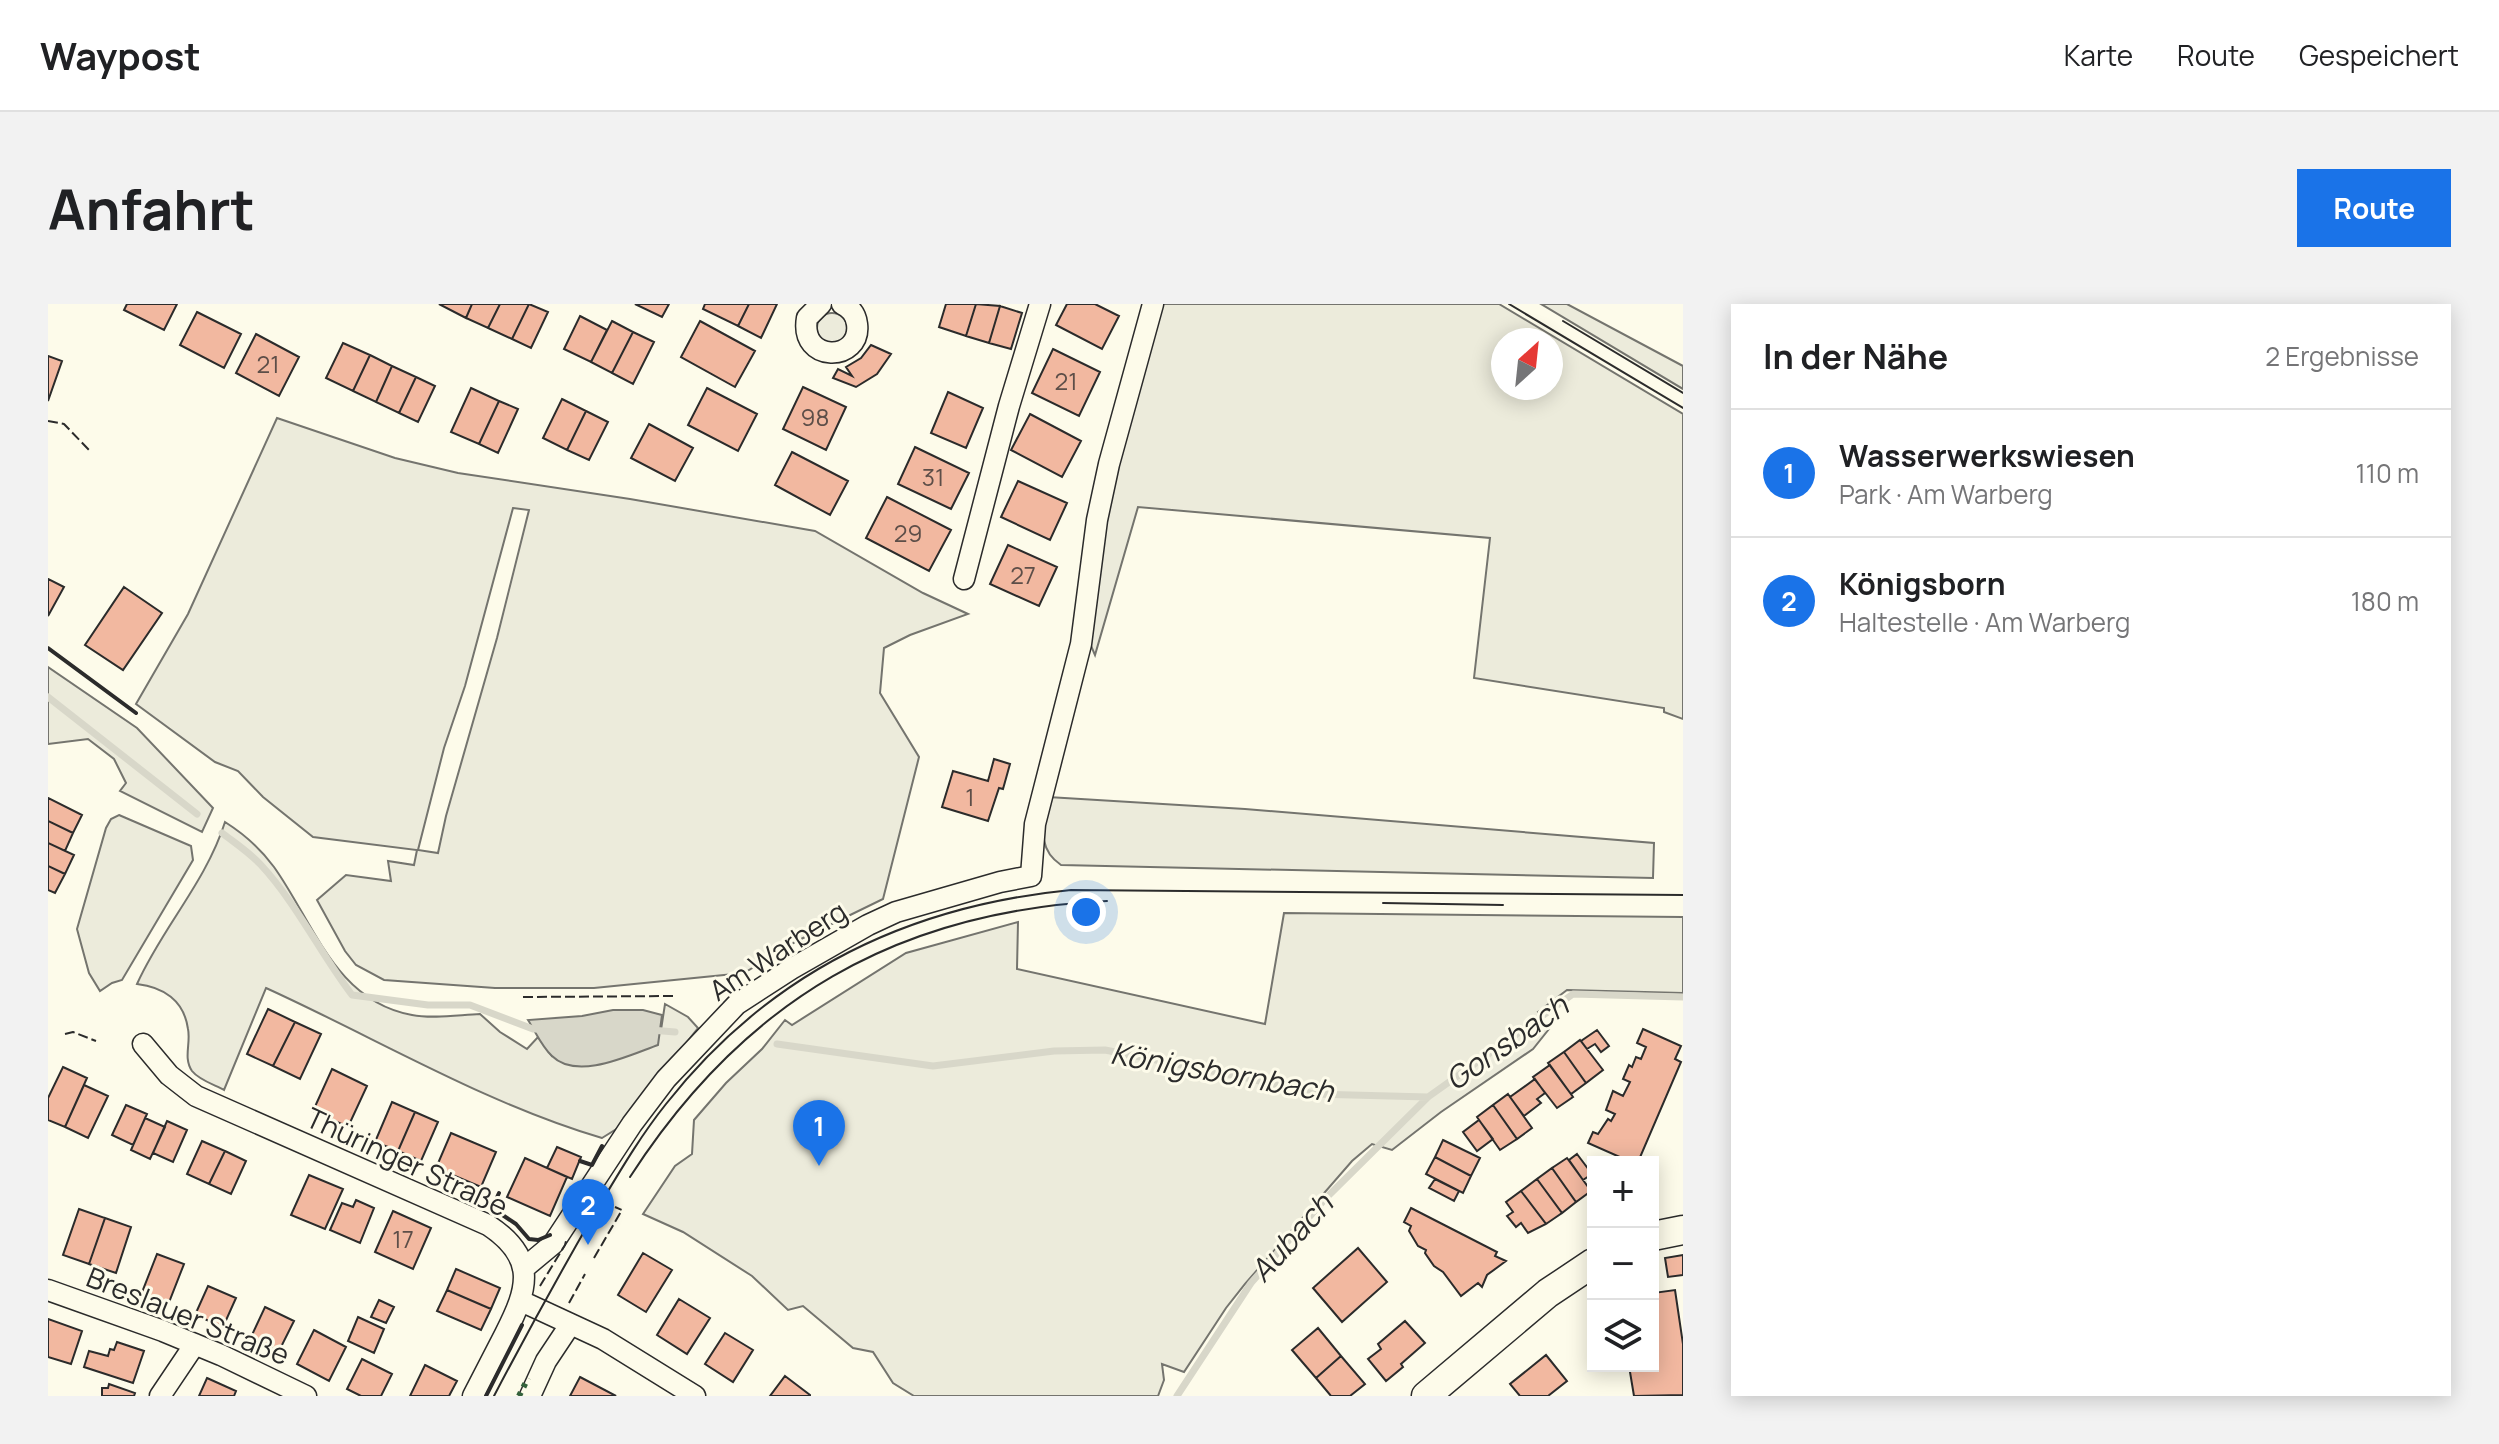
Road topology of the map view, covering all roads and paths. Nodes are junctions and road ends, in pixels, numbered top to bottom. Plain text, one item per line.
1 (821, 304) edge
2 (842, 304) edge
3 (1040, 304) edge
4 (1153, 304) edge
5 (964, 579) dead end
6 (143, 1044) dead end
7 (1683, 1230) edge
8 (1659, 1235) edge
9 (1587, 1267) edge
10 (523, 1269) junction
11 (48, 1290) edge
12 (521, 1301) junction
13 (570, 1325) junction
14 (195, 1344) junction
15 (160, 1396) edge
16 (306, 1396) edge
17 (473, 1396) edge
18 (530, 1396) edge
19 (695, 1396) edge
20 (1426, 1396) edge

1 - 2 street
3 - 5 street
4 - 10 street, Am Warberg
6 - 10 street, Thüringer Straße
7 - 8 main road
9 - 20 main road
10 - 12 street
11 - 14 street, Breslauer Straße
12 - 13 street
12 - 17 street
13 - 18 street
13 - 19 street
14 - 15 street
14 - 16 street, Breslauer Straße

